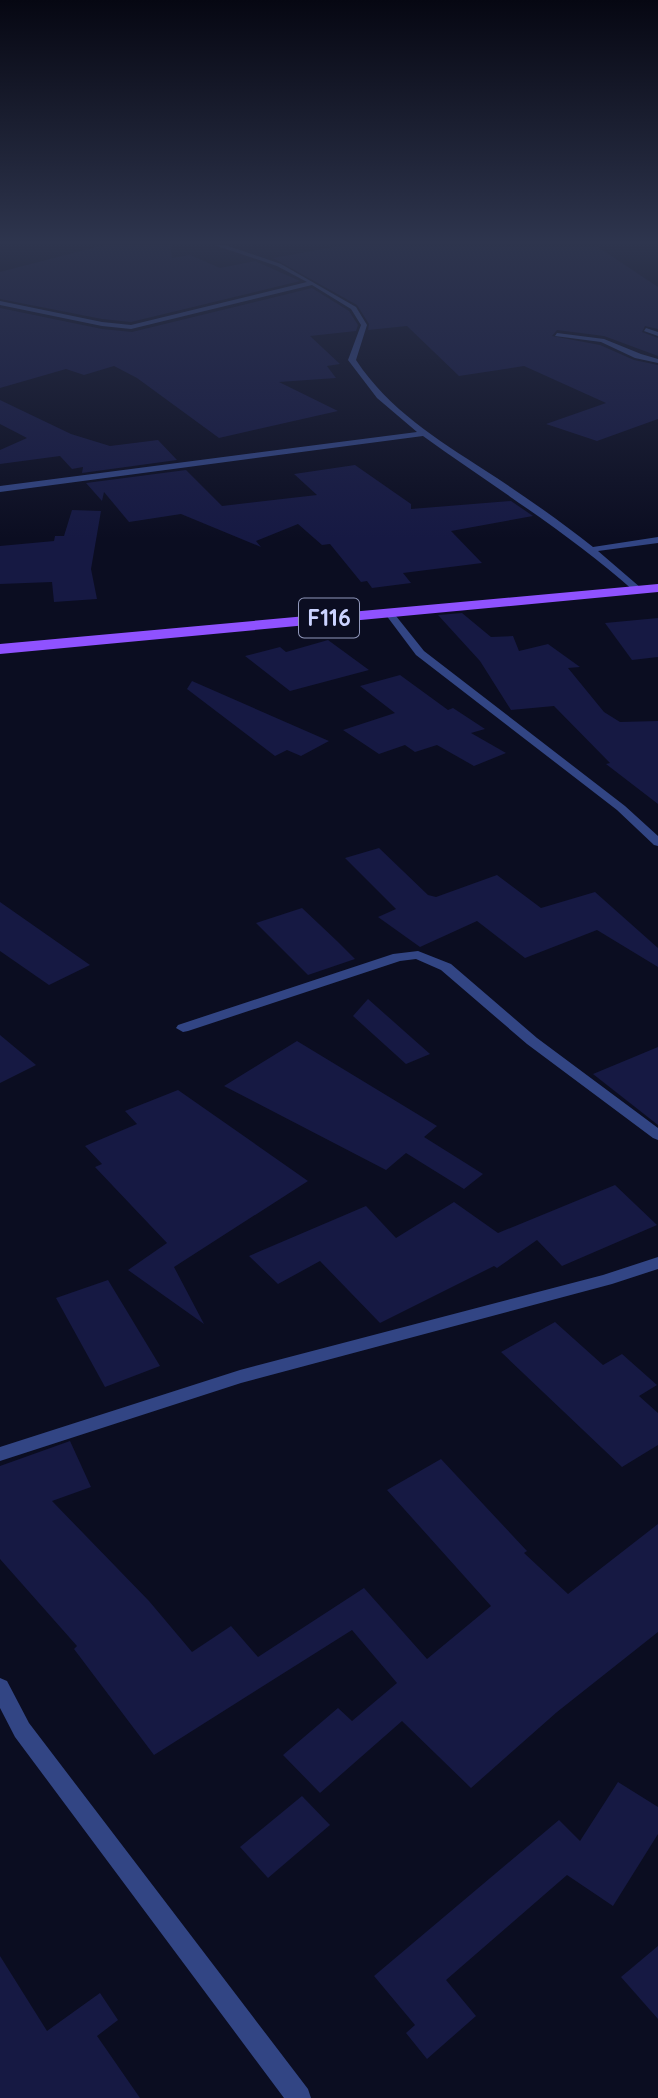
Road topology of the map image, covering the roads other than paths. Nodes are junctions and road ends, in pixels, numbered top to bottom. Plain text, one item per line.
1 (358, 343) edge
2 (609, 343) edge
3 (658, 361) edge
4 (423, 434) junction
5 (0, 489) edge
6 (658, 540) edge
7 (594, 549) junction
8 (658, 588) edge
9 (638, 590) junction
10 (389, 613) junction
11 (0, 649) edge
12 (658, 842) edge
13 (183, 1028) dead end
14 (658, 1135) edge
15 (658, 1263) edge
16 (0, 1454) edge
17 (0, 1687) edge
18 (299, 2098) edge

1 - 4 street
2 - 3 street
4 - 5 street
4 - 7 street
6 - 7 street
7 - 9 street
8 - 9 main road, F116
9 - 10 main road, F116
10 - 11 main road, F116
10 - 12 street
13 - 14 street
15 - 16 street
17 - 18 street

